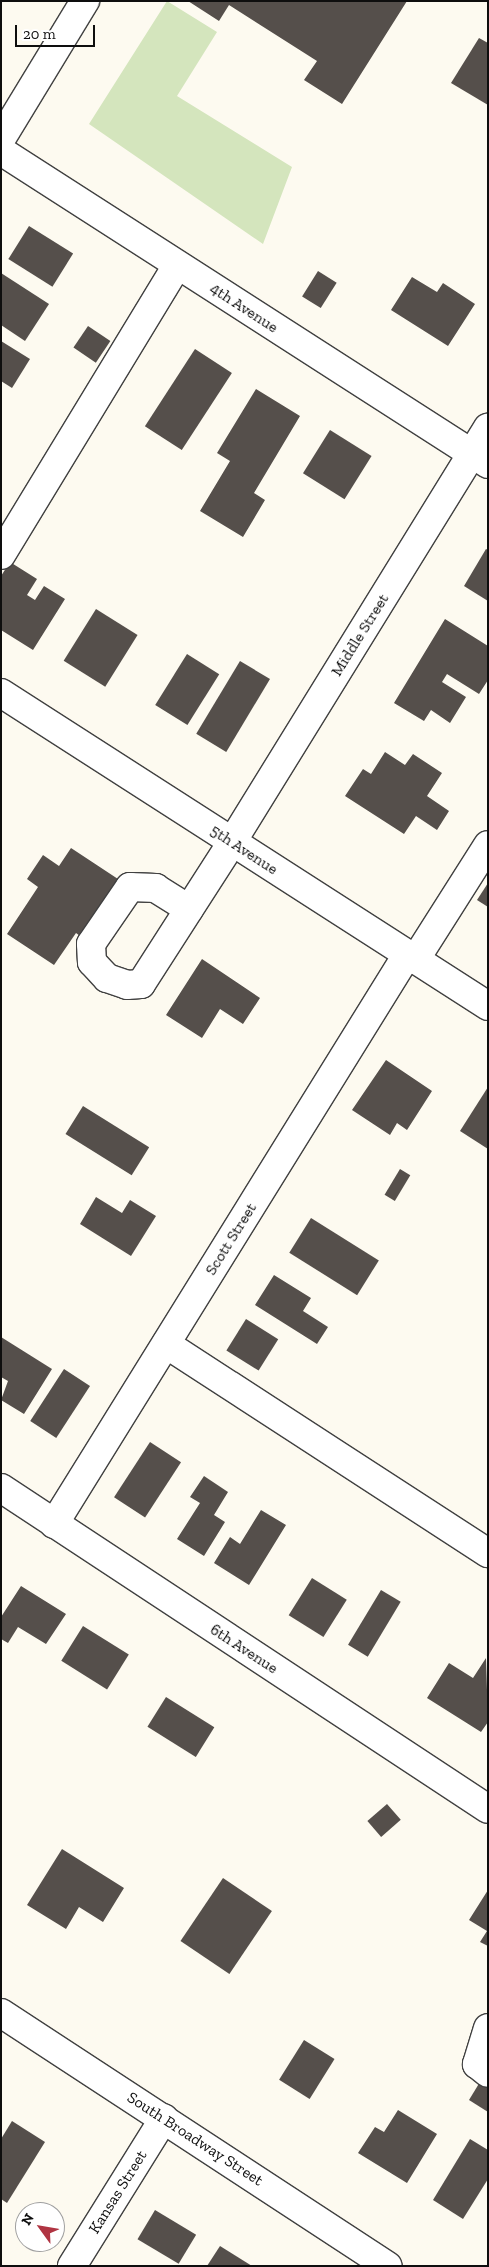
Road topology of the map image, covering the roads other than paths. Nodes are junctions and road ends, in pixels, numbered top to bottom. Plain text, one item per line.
1 (85, 1) edge
2 (1, 139) edge
3 (1, 151) edge
4 (177, 265) junction
5 (488, 428) edge
6 (480, 459) edge
7 (1, 555) edge
8 (1, 693) edge
9 (232, 842) junction
10 (488, 845) edge
11 (189, 909) dead end
12 (411, 957) junction
13 (488, 1006) edge
14 (166, 1344) junction
15 (1, 1488) edge
16 (54, 1524) junction
17 (488, 1553) edge
18 (488, 1808) edge
19 (1, 2013) edge
20 (488, 2028) edge
21 (488, 2073) edge
22 (164, 2118) junction
23 (72, 2266) edge
24 (388, 2266) edge

1 - 2 street
3 - 4 street, 4th Avenue
4 - 6 street, 4th Avenue
4 - 7 street
5 - 6 street, Middle Street
6 - 9 street, Middle Street
8 - 9 street, 5th Avenue
9 - 11 street, Middle Street
9 - 12 street, 5th Avenue
10 - 12 street, Scott Street
12 - 13 street, 5th Avenue
12 - 14 street, Scott Street
14 - 16 street, Scott Street
14 - 17 street
15 - 16 street, 6th Avenue
16 - 18 street, 6th Avenue
19 - 22 street, South Broadway Street
20 - 21 street
22 - 23 street, Kansas Street
22 - 24 street, South Broadway Street

